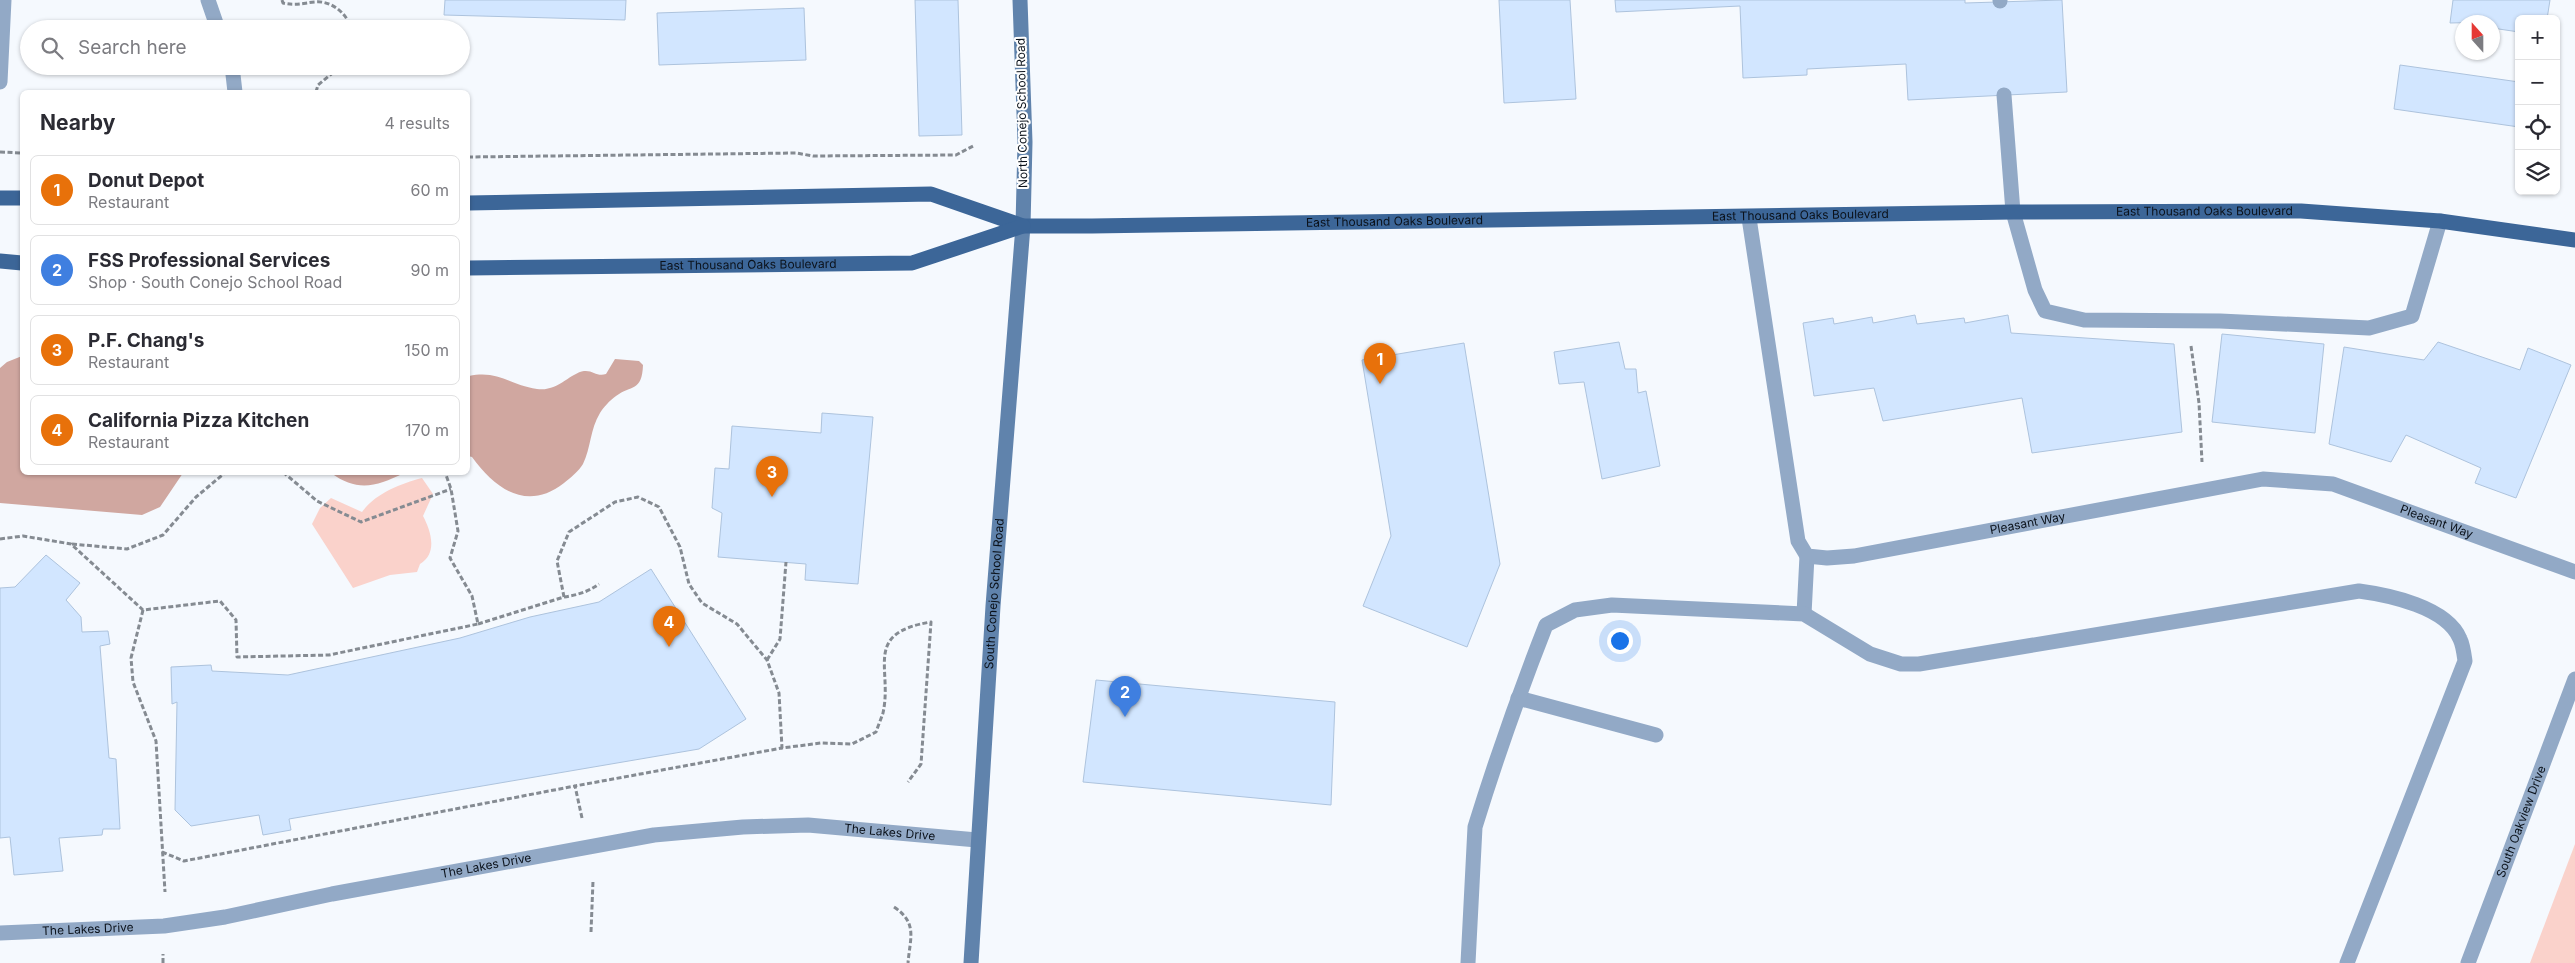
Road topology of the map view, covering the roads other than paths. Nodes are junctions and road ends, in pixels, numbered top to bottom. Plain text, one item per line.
1 (4, 0) edge
2 (208, 0) edge
3 (1020, 0) edge
4 (215, 20) edge
5 (233, 75) edge
6 (0, 82) edge
7 (235, 90) edge
8 (2004, 95) dead end
9 (0, 198) edge
10 (20, 198) edge
11 (470, 203) edge
12 (2013, 212) junction
13 (1749, 218) junction
14 (2440, 221) junction
15 (1023, 226) junction
16 (2575, 240) edge
17 (0, 261) edge
18 (20, 263) edge
19 (470, 268) edge
20 (1807, 556) junction
21 (2575, 572) edge
22 (1804, 614) junction
23 (2575, 679) edge
24 (1518, 698) junction
25 (1656, 735) dead end
26 (977, 840) junction
27 (0, 933) edge
28 (971, 963) edge
29 (1468, 963) edge
30 (2347, 963) edge
31 (2468, 963) edge

1 - 6 street
2 - 4 street
3 - 15 street, North Conejo School Road
5 - 7 street
8 - 12 street
9 - 10 main road
11 - 15 main road, East Thousand Oaks Boulevard
12 - 13 main road, East Thousand Oaks Boulevard
12 - 14 main road, East Thousand Oaks Boulevard
12 - 14 street
13 - 15 main road, East Thousand Oaks Boulevard
13 - 20 street
14 - 16 main road, East Thousand Oaks Boulevard
15 - 19 main road, East Thousand Oaks Boulevard
15 - 26 street, South Conejo School Road
17 - 18 main road
20 - 21 street, Pleasant Way
20 - 22 street
22 - 24 street
22 - 30 street
23 - 31 street, South Oakview Drive
24 - 25 street
24 - 29 street
26 - 27 street, The Lakes Drive
26 - 28 street, South Conejo School Road

